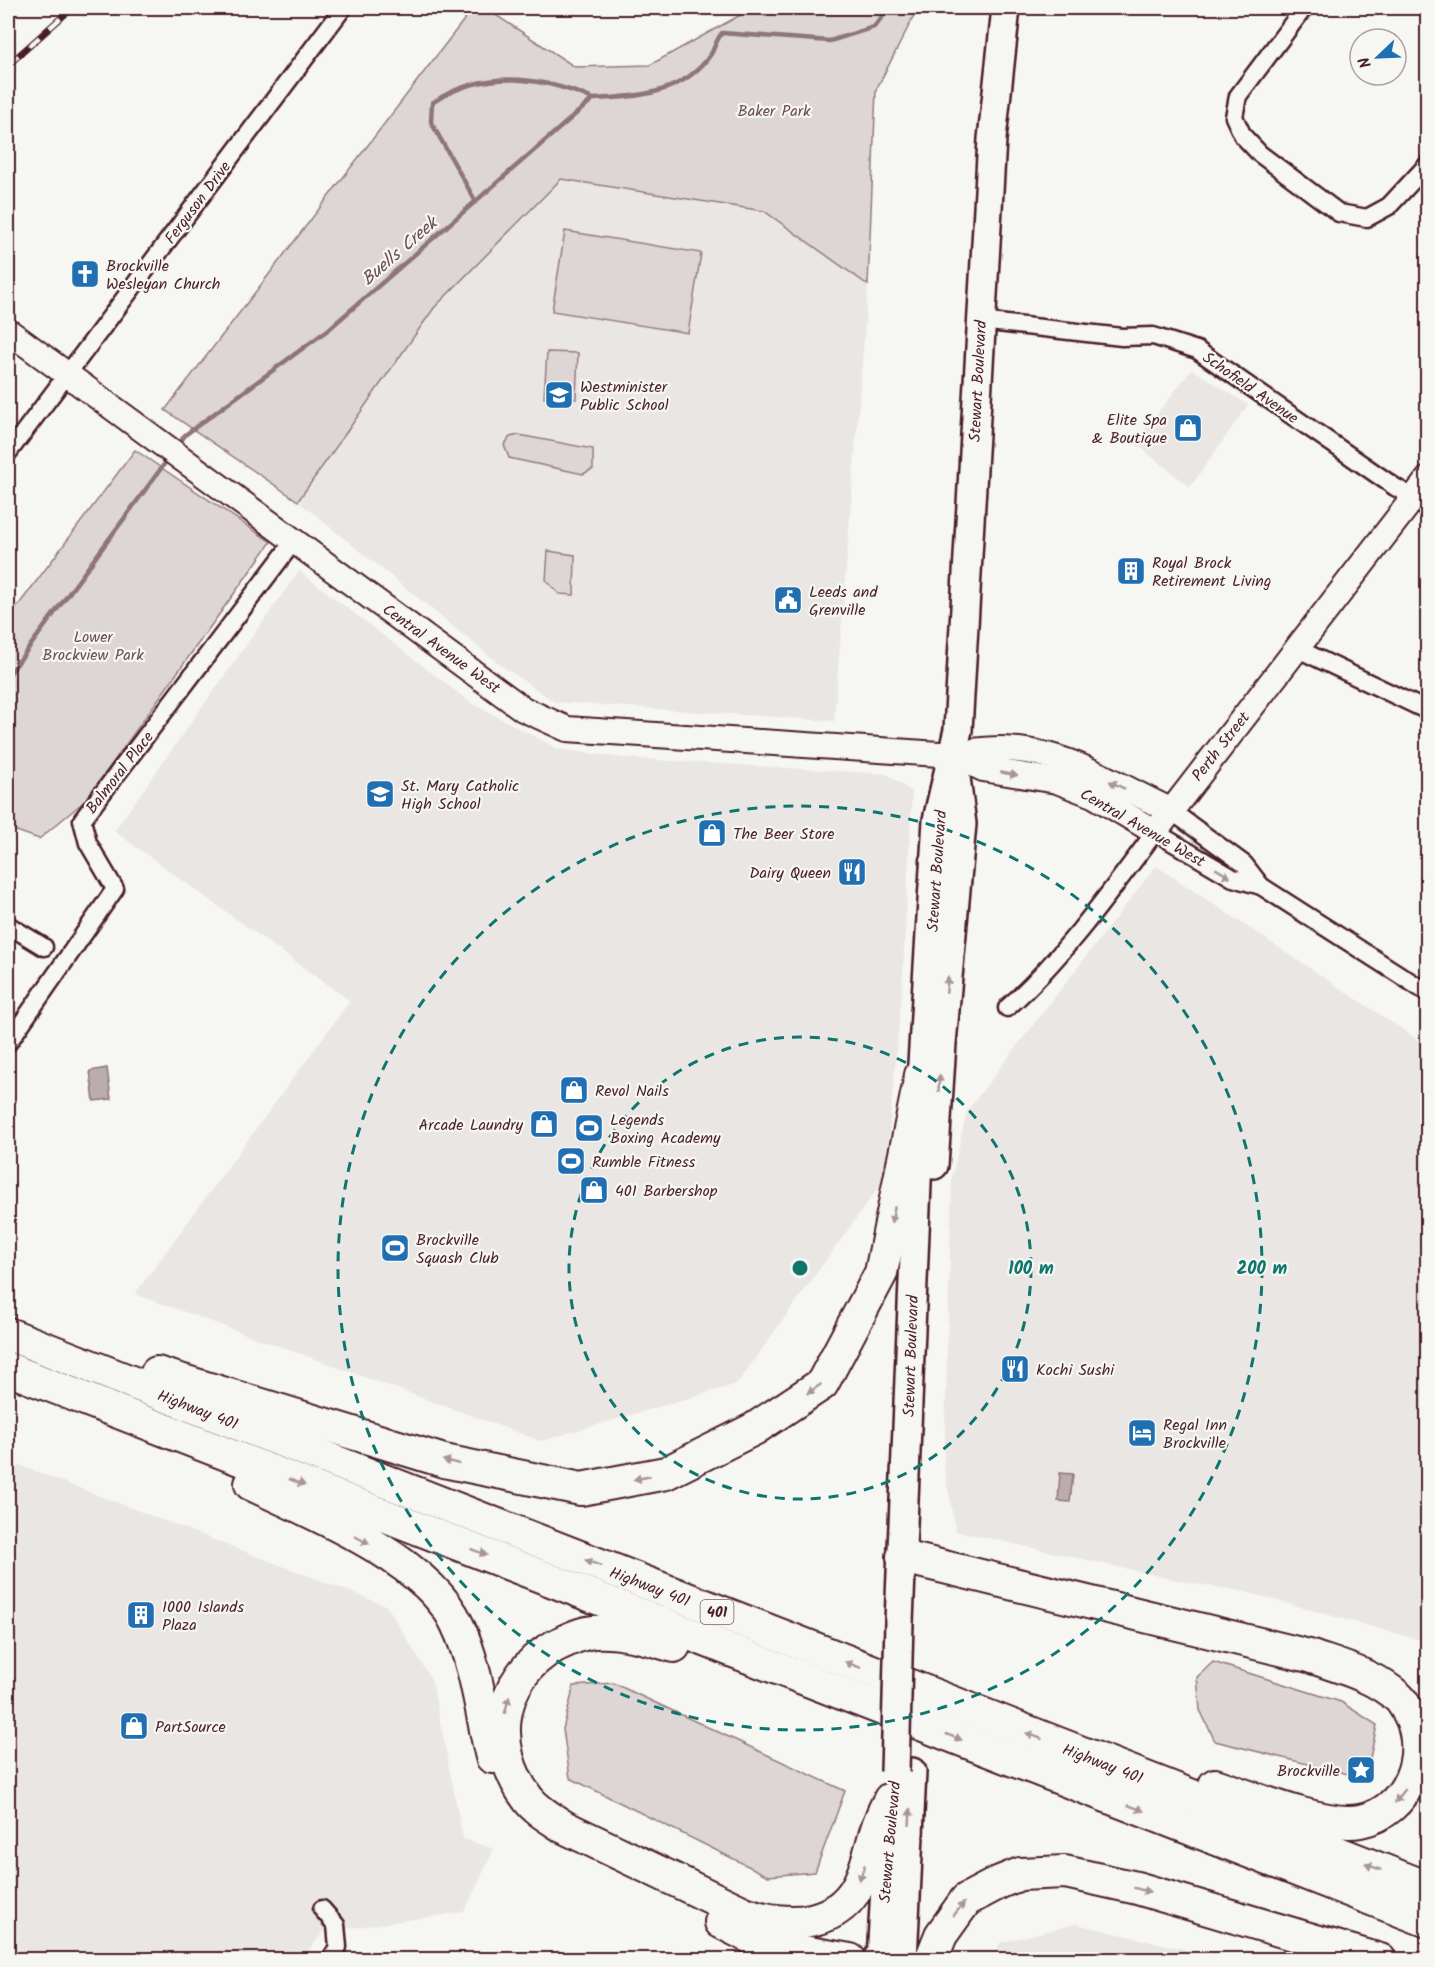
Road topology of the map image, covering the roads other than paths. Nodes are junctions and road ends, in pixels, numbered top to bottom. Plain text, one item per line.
1 (344, 8) edge
2 (1006, 8) edge
3 (1304, 8) edge
4 (1428, 164) edge
5 (980, 321) junction
6 (8, 331) edge
7 (67, 375) junction
8 (8, 453) edge
9 (1428, 479) edge
10 (1420, 502) edge
11 (294, 541) junction
12 (1298, 649) junction
13 (1428, 711) edge
14 (954, 755) junction
15 (1170, 810) junction
16 (1155, 832) junction
17 (1261, 886) junction
18 (8, 925) edge
19 (44, 947) dead end
20 (1428, 993) edge
21 (1007, 1008) dead end
22 (8, 1043) edge
23 (921, 1075) junction
24 (8, 1322) edge
25 (8, 1334) edge
26 (8, 1369) edge
27 (66, 1392) junction
28 (911, 1549) junction
29 (1428, 1707) edge
30 (924, 1726) junction
31 (1096, 1760) junction
32 (899, 1781) junction
33 (1428, 1888) edge
34 (322, 1909) dead end
35 (1428, 1921) edge
36 (330, 1959) edge
37 (850, 1959) edge
38 (881, 1959) edge
39 (903, 1959) edge
40 (931, 1959) edge
41 (1380, 1959) edge

1 - 7 street, Ferguson Drive
2 - 5 main road, Stewart Boulevard
3 - 4 street
5 - 10 street, Schofield Avenue
5 - 14 main road, Stewart Boulevard
6 - 7 street, Central Avenue West
7 - 8 street, Ferguson Drive
7 - 11 street, Central Avenue West
9 - 10 street, Perth Street
10 - 12 street, Perth Street
11 - 14 street, Central Avenue West
11 - 22 street, Balmoral Place
12 - 13 street
12 - 15 street, Perth Street
15 -> 14 street, Central Avenue West
14 -> 16 street, Central Avenue West
14 - 23 main road, Stewart Boulevard
28 -> 14 main road, Stewart Boulevard
15 - 16 street, Perth Street
15 - 17 street, Central Avenue West
16 -> 17 street, Central Avenue West
16 - 21 street, Perth Street
17 - 20 street, Central Avenue West
18 - 19 street
23 -> 24 highway
23 - 28 main road, Stewart Boulevard
31 -> 25 highway, Highway 401 / 401
26 - 27 highway, Highway 401 / 401
27 -> 30 highway, Highway 401 / 401
27 -> 37 highway
28 - 29 highway
28 -> 31 highway
28 - 32 main road, Stewart Boulevard, bridge
32 -> 30 highway
30 -> 35 highway, Highway 401 / 401
33 -> 31 highway, Highway 401 / 401
32 - 38 main road, Stewart Boulevard
39 -> 32 main road, Stewart Boulevard
34 - 36 street
40 -> 41 highway

